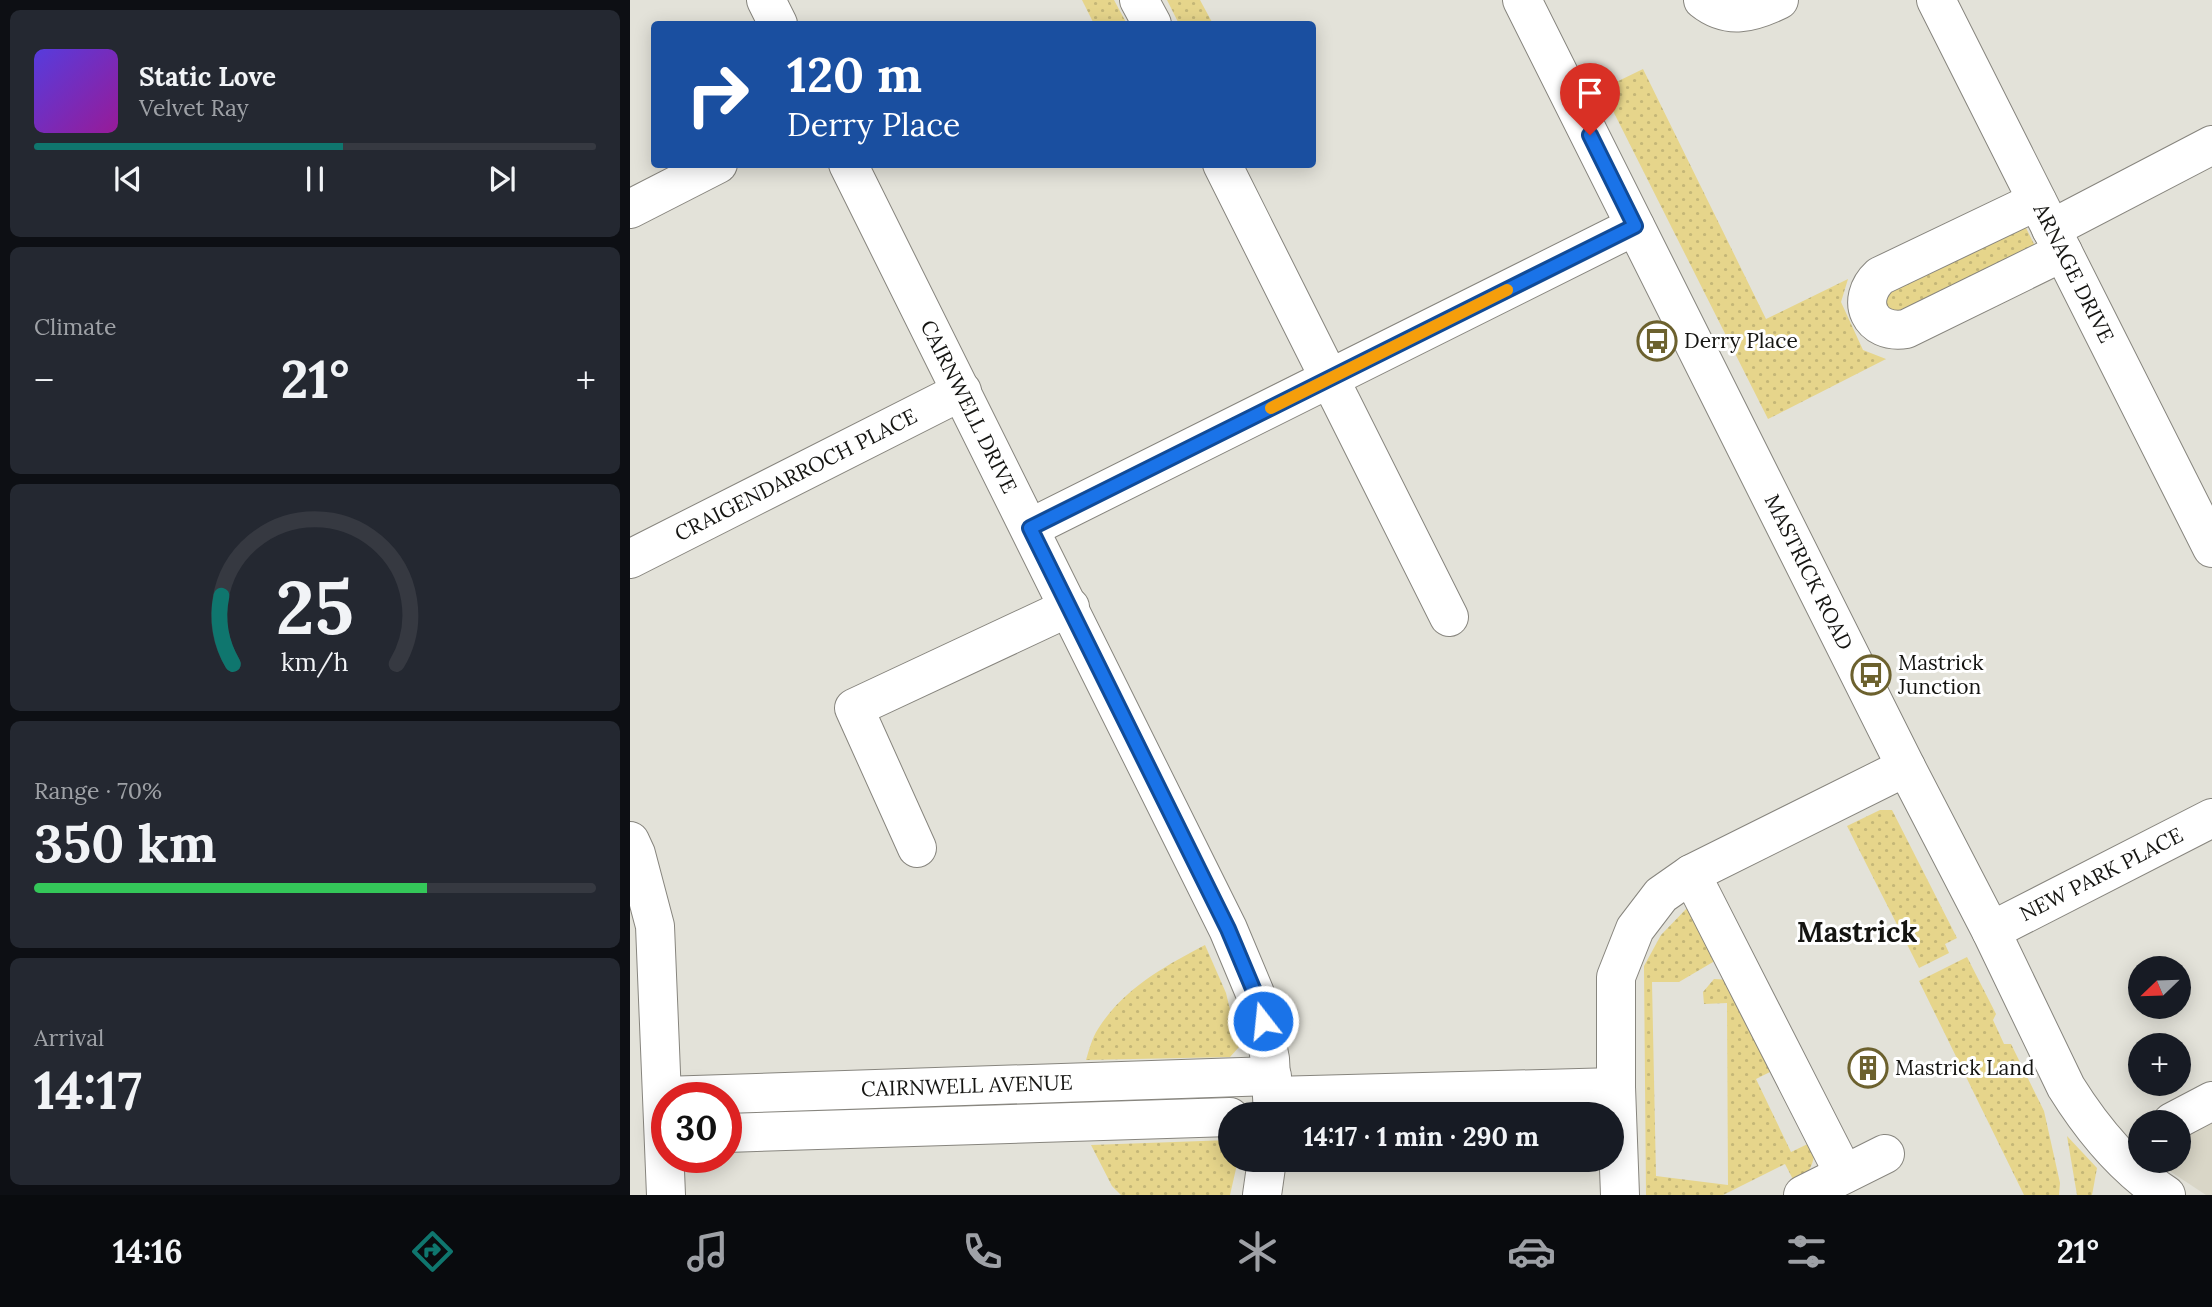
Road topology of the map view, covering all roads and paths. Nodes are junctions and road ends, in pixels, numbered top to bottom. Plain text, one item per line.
1 (766, 0) edge
2 (1139, 0) edge
3 (1522, 0) edge
4 (1703, 0) edge
5 (1779, 0) edge
6 (1936, 0) edge
7 (776, 21) edge
8 (1150, 21) edge
9 (2212, 145) edge
10 (710, 168) edge
11 (850, 168) edge
12 (1224, 168) edge
13 (630, 209) edge
14 (1635, 226) junction
15 (2051, 227) junction
16 (1329, 379) junction
17 (962, 391) junction
18 (2202, 504) edge
19 (1030, 528) junction
20 (2212, 548) edge
21 (630, 559) edge
22 (1070, 607) junction
23 (1450, 617) dead end
24 (1906, 766) junction
25 (2212, 818) edge
26 (630, 841) edge
27 (917, 848) dead end
28 (1691, 874) junction
29 (1992, 931) junction
30 (657, 1082) edge
31 (1616, 1087) junction
32 (1273, 1096) edge
33 (2212, 1101) edge
34 (2191, 1112) edge
35 (742, 1116) edge
36 (1218, 1117) edge
37 (742, 1132) edge
38 (1885, 1154) dead end
39 (1266, 1172) edge
40 (663, 1173) edge
41 (1844, 1174) junction
42 (2142, 1181) edge
43 (666, 1195) edge
44 (1262, 1195) edge
45 (1620, 1195) edge
46 (1802, 1195) edge

1 - 7 street
2 - 8 street
3 - 14 street, MASTRICK ROAD
4 - 5 street
6 - 15 street, ARNAGE DRIVE
9 - 15 street
10 - 13 street
11 - 17 street, CAIRNWELL DRIVE
12 - 16 street
14 - 16 street
14 - 24 street, MASTRICK ROAD
15 - 18 street, ARNAGE DRIVE
16 - 19 street
16 - 23 street
17 - 19 street, CAIRNWELL DRIVE
17 - 21 street, CRAIGENDARROCH PLACE
18 - 20 street, ARNAGE DRIVE
19 - 22 street, CAIRNWELL DRIVE
22 - 27 street
22 - 32 street, CAIRNWELL DRIVE
24 - 28 street
24 - 29 street, MASTRICK ROAD
25 - 29 street, NEW PARK PLACE
26 - 30 street
28 - 31 street
28 - 41 street
29 - 42 street, MASTRICK ROAD
31 - 32 street, CAIRNWELL AVENUE
31 - 45 street
32 - 35 street, CAIRNWELL AVENUE
33 - 34 street
36 - 37 street, CAIRNWELL AVENUE
38 - 41 street
39 - 44 street
40 - 43 street
41 - 46 street

